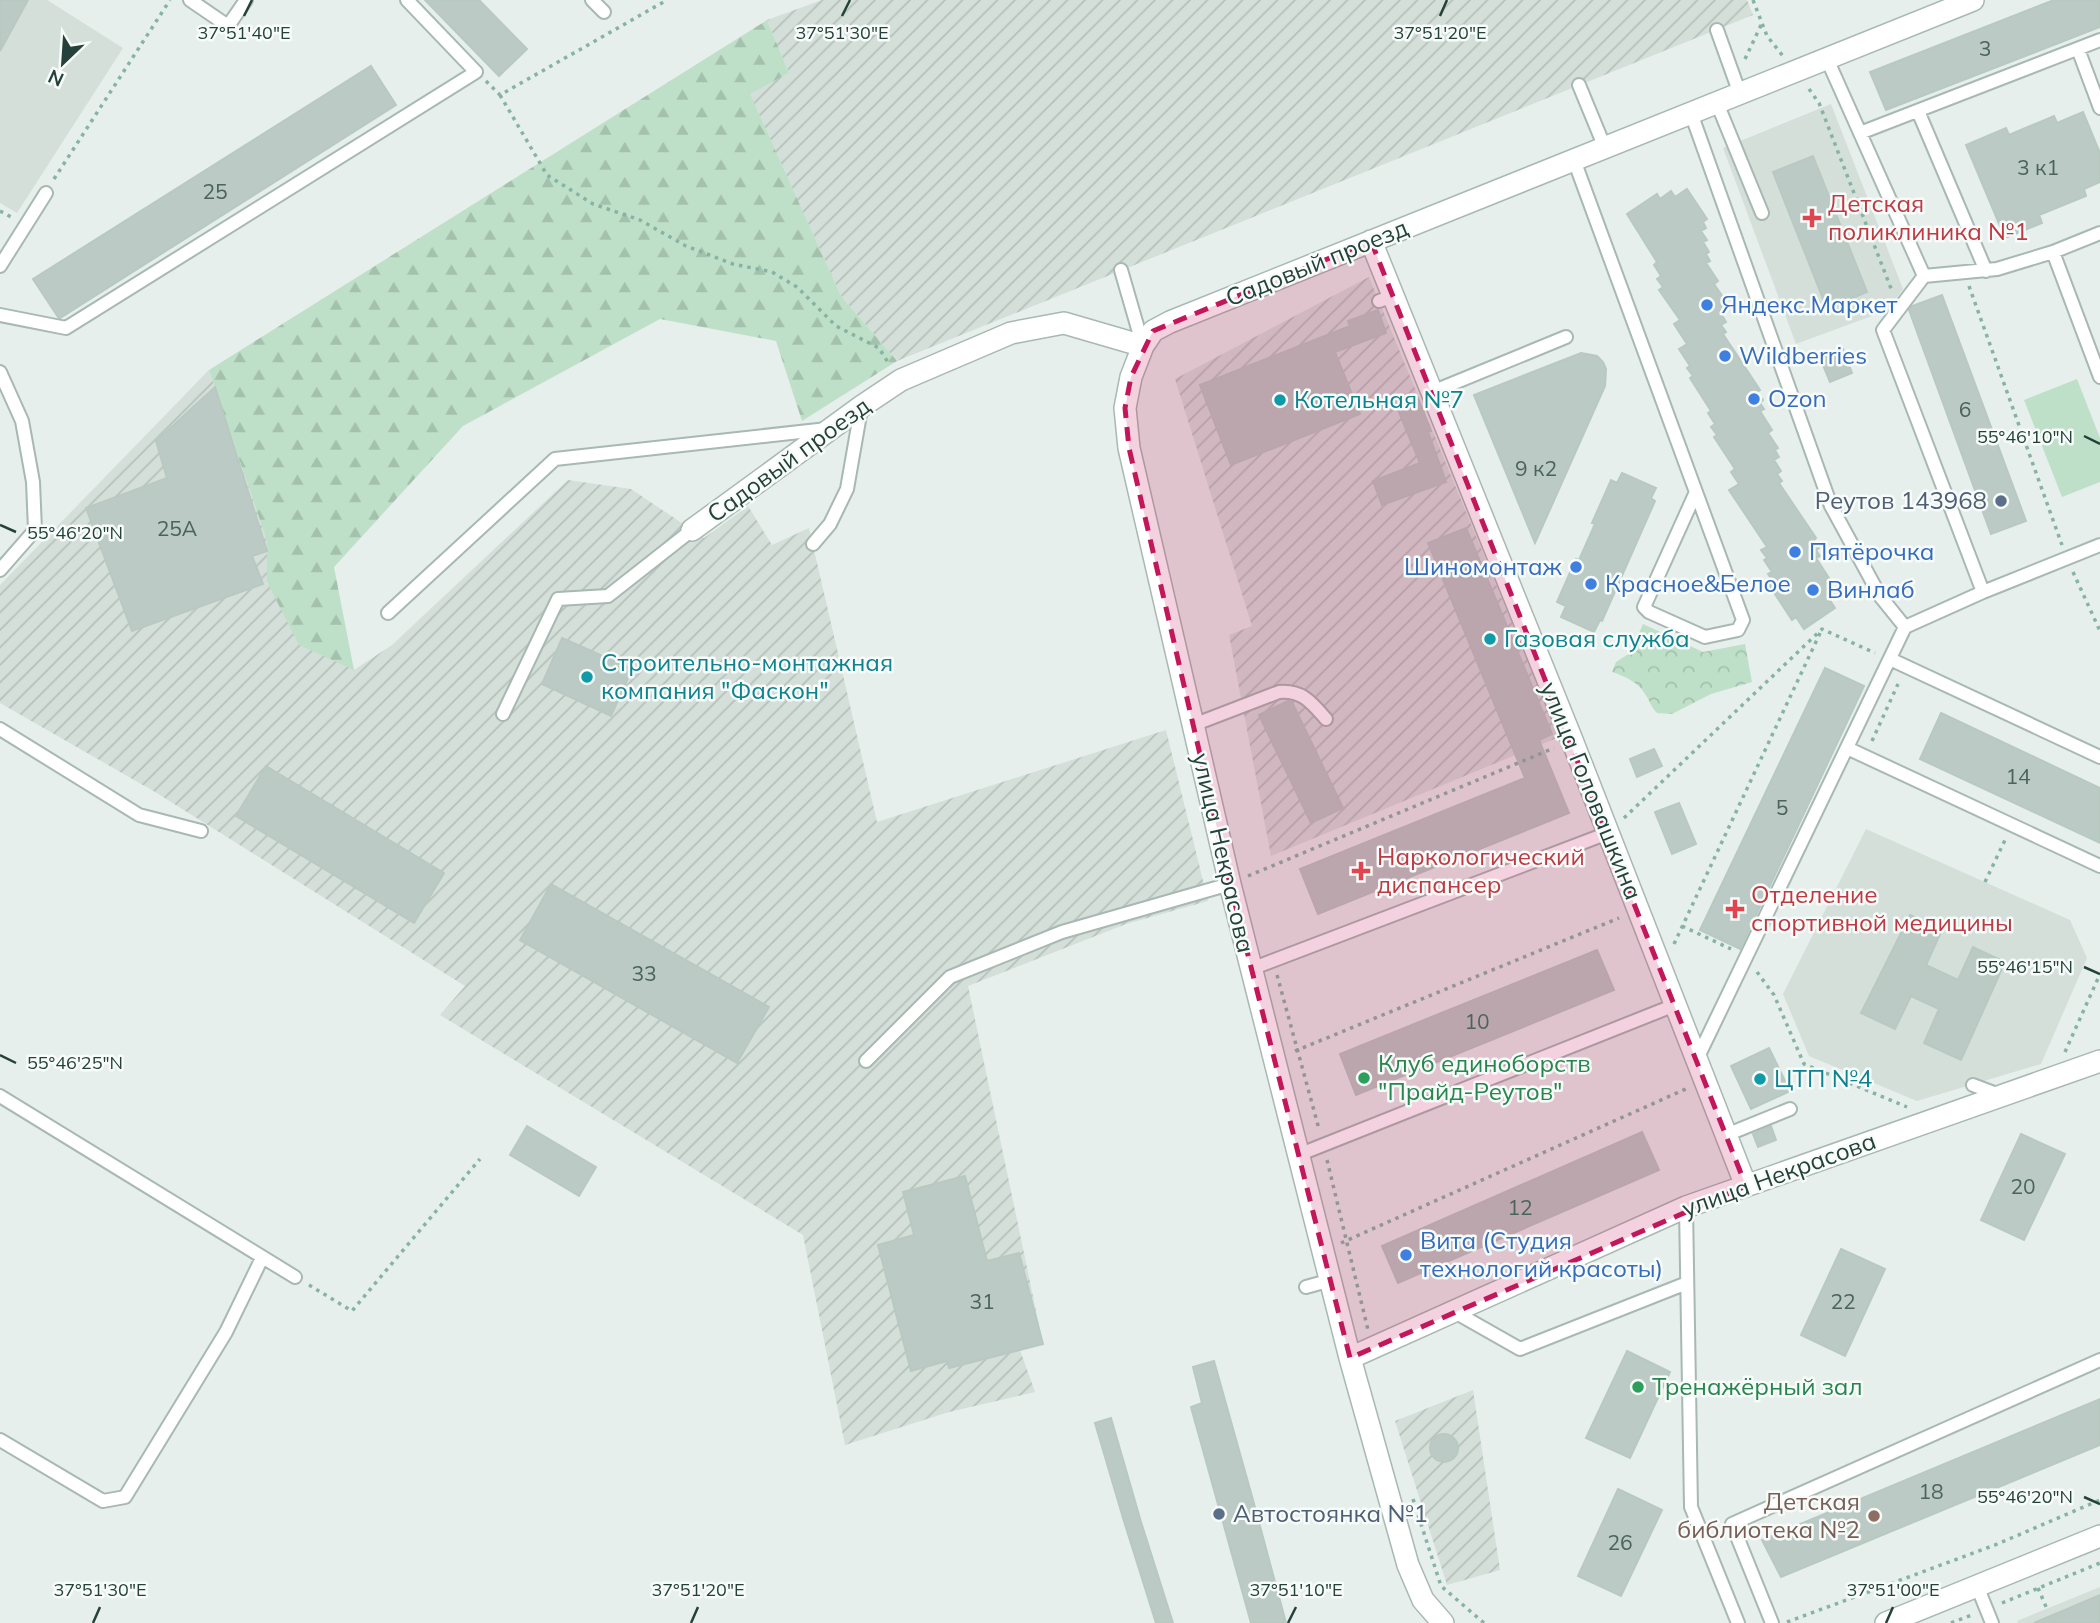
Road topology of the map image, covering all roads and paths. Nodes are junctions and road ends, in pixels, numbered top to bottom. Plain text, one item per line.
1 (170, 0) edge
2 (190, 0) edge
3 (246, 0) edge
4 (407, 0) edge
5 (592, 0) edge
6 (667, 0) edge
7 (1753, 0) edge
8 (1973, 0) edge
9 (604, 12) dead end
10 (1762, 23) junction
11 (1717, 30) dead end
12 (2100, 40) edge
13 (2078, 49) junction
14 (1827, 59) junction
15 (1785, 60) dead end
16 (476, 72) junction
17 (1733, 72) junction
18 (1579, 85) dead end
19 (1809, 89) dead end
20 (1740, 93) junction
21 (500, 95) junction
22 (1717, 103) junction
23 (2100, 108) edge
24 (1918, 111) junction
25 (1691, 113) junction
26 (1860, 133) junction
27 (1605, 148) junction
28 (1574, 160) junction
29 (46, 193) joint
30 (1762, 213) dead end
31 (2100, 233) edge
32 (1371, 241) junction
33 (2053, 252) junction
34 (0, 266) edge
35 (1121, 270) dead end
36 (1986, 271) junction
37 (1965, 274) junction
38 (1924, 276) junction
39 (1895, 299) dead end
40 (0, 315) edge
41 (1566, 337) dead end
42 (1143, 346) junction
43 (0, 372) edge
44 (2100, 377) edge
45 (901, 380) junction
46 (1432, 392) junction
47 (862, 406) junction
48 (832, 428) junction
49 (1696, 492) junction
50 (692, 530) joint
51 (813, 544) dead end
52 (2100, 545) edge
53 (2067, 558) junction
54 (0, 570) edge
55 (1983, 592) junction
56 (388, 612) dead end
57 (1905, 627) junction
58 (1822, 629) junction
59 (2100, 631) edge
60 (1890, 659) junction
61 (1906, 667) junction
62 (503, 714) dead end
63 (1326, 719) dead end
64 (1193, 725) junction
65 (0, 729) edge
66 (1572, 740) junction
67 (1847, 748) junction
68 (1865, 756) junction
69 (2100, 757) edge
70 (2012, 825) junction
71 (201, 831) dead end
72 (1608, 833) junction
73 (2100, 866) edge
74 (1250, 874) junction
75 (1984, 882) dead end
76 (1230, 884) junction
77 (1254, 887) dead end
78 (1638, 910) junction
79 (1682, 926) junction
80 (1746, 957) junction
81 (1273, 959) junction
82 (1251, 969) junction
83 (1661, 970) junction
84 (2100, 974) edge
85 (1675, 1005) junction
86 (1296, 1051) junction
87 (2063, 1055) dead end
88 (1697, 1060) junction
89 (866, 1061) dead end
90 (1275, 1061) junction
91 (2100, 1061) edge
92 (1705, 1081) junction
93 (1973, 1085) dead end
94 (0, 1096) edge
95 (2002, 1096) junction
96 (1790, 1109) dead end
97 (1910, 1109) dead end
98 (1726, 1135) junction
99 (1323, 1144) junction
100 (1298, 1155) junction
101 (480, 1159) dead end
102 (1746, 1186) junction
103 (1686, 1207) junction
104 (1348, 1240) junction
105 (1323, 1252) junction
106 (262, 1258) junction
107 (295, 1277) joint
108 (1331, 1280) junction
109 (1687, 1283) junction
110 (1306, 1287) dead end
111 (1453, 1310) junction
112 (1372, 1346) junction
113 (1350, 1358) junction
114 (2100, 1360) edge
115 (0, 1440) edge
116 (1412, 1494) dead end
117 (2100, 1500) edge
118 (2100, 1536) edge
119 (2100, 1563) edge
120 (1978, 1586) junction
121 (2038, 1588) junction
122 (1987, 1609) junction
123 (2047, 1609) dead end
124 (1443, 1623) edge
125 (1484, 1623) edge
126 (1738, 1623) edge
127 (1772, 1623) edge
128 (1785, 1623) edge
129 (1886, 1623) edge
130 (1951, 1623) edge
131 (1992, 1623) edge

1 - 29 path
2 - 3 lane
4 - 16 lane
5 - 9 lane
6 - 21 path
7 - 10 path
8 - 14 street, Садовый проезд
10 - 15 path
10 - 17 path
11 - 17 lane
12 - 13 lane
13 - 23 lane
13 - 24 lane
14 - 20 street, Садовый проезд
14 - 26 lane
16 - 21 path
16 - 40 lane
17 - 20 lane
18 - 27 lane
19 - 39 path
20 - 22 street, Садовый проезд
21 - 45 path
22 - 25 street, Садовый проезд
22 - 30 lane
24 - 26 lane
24 - 36 lane
25 - 27 street, Садовый проезд
25 - 57 lane
26 - 38 lane
27 - 28 street, Садовый проезд
28 - 32 street, Садовый проезд
28 - 49 lane
29 - 34 lane
31 - 33 lane
32 - 42 street, Садовый проезд
32 - 46 street, улица Головашкина
33 - 36 lane
33 - 44 lane
35 - 42 lane
36 - 37 lane
37 - 38 lane
37 - 53 path
38 - 55 lane
41 - 46 lane
42 - 45 street, Садовый проезд
42 - 64 street, улица Некрасова
43 - 54 lane
45 - 47 street, Садовый проезд
46 - 66 street, улица Головашкина
47 - 48 street, Садовый проезд
47 - 51 lane
48 - 50 street, Садовый проезд
48 - 56 lane
49 - 49 lane
50 - 62 lane
52 - 53 lane
53 - 55 lane
53 - 59 path
55 - 57 lane
57 - 60 lane
58 - 60 path
58 - 72 path
58 - 79 path
60 - 61 lane
60 - 67 lane
61 - 68 path
61 - 69 lane
63 - 64 lane
64 - 76 street, улица Некрасова
65 - 71 lane
66 - 72 street, улица Головашкина
66 - 74 path
67 - 68 lane
67 - 80 lane
68 - 70 lane
70 - 73 lane
70 - 75 path
72 - 78 street, улица Головашкина
72 - 81 lane
74 - 76 path
74 - 77 path
76 - 82 street, улица Некрасова
76 - 89 lane
78 - 83 street, улица Головашкина
78 - 86 path
79 - 80 path
79 - 83 path
80 - 88 lane
80 - 97 path
81 - 82 lane
81 - 86 path
82 - 90 street, улица Некрасова
83 - 85 street, улица Головашкина
84 - 87 path
85 - 88 street, улица Головашкина
85 - 99 lane
86 - 90 path
86 - 99 path
88 - 92 street, улица Головашкина
90 - 100 street, улица Некрасова
91 - 95 street, улица Некрасова
92 - 98 street, улица Головашкина
92 - 104 path
93 - 95 lane
94 - 106 lane
95 - 102 street, улица Некрасова
96 - 98 lane
98 - 102 street, улица Головашкина
99 - 100 lane
99 - 104 path
100 - 105 street, улица Некрасова
101 - 107 path
102 - 103 street, улица Некрасова
103 - 109 lane
103 - 111 street, улица Некрасова
104 - 105 path
104 - 112 path
105 - 108 street, улица Некрасова
106 - 107 lane
106 - 115 lane
108 - 110 lane
108 - 113 street, улица Некрасова
109 - 111 lane
109 - 126 lane
111 - 112 street, улица Некрасова
112 - 113 street, улица Некрасова
113 - 124 street, улица Некрасова
114 - 127 lane
116 - 125 path
117 - 128 path
118 - 120 street
119 - 121 path
120 - 122 lane
120 - 129 street
121 - 122 path
121 - 123 path
122 - 130 path
122 - 131 lane

